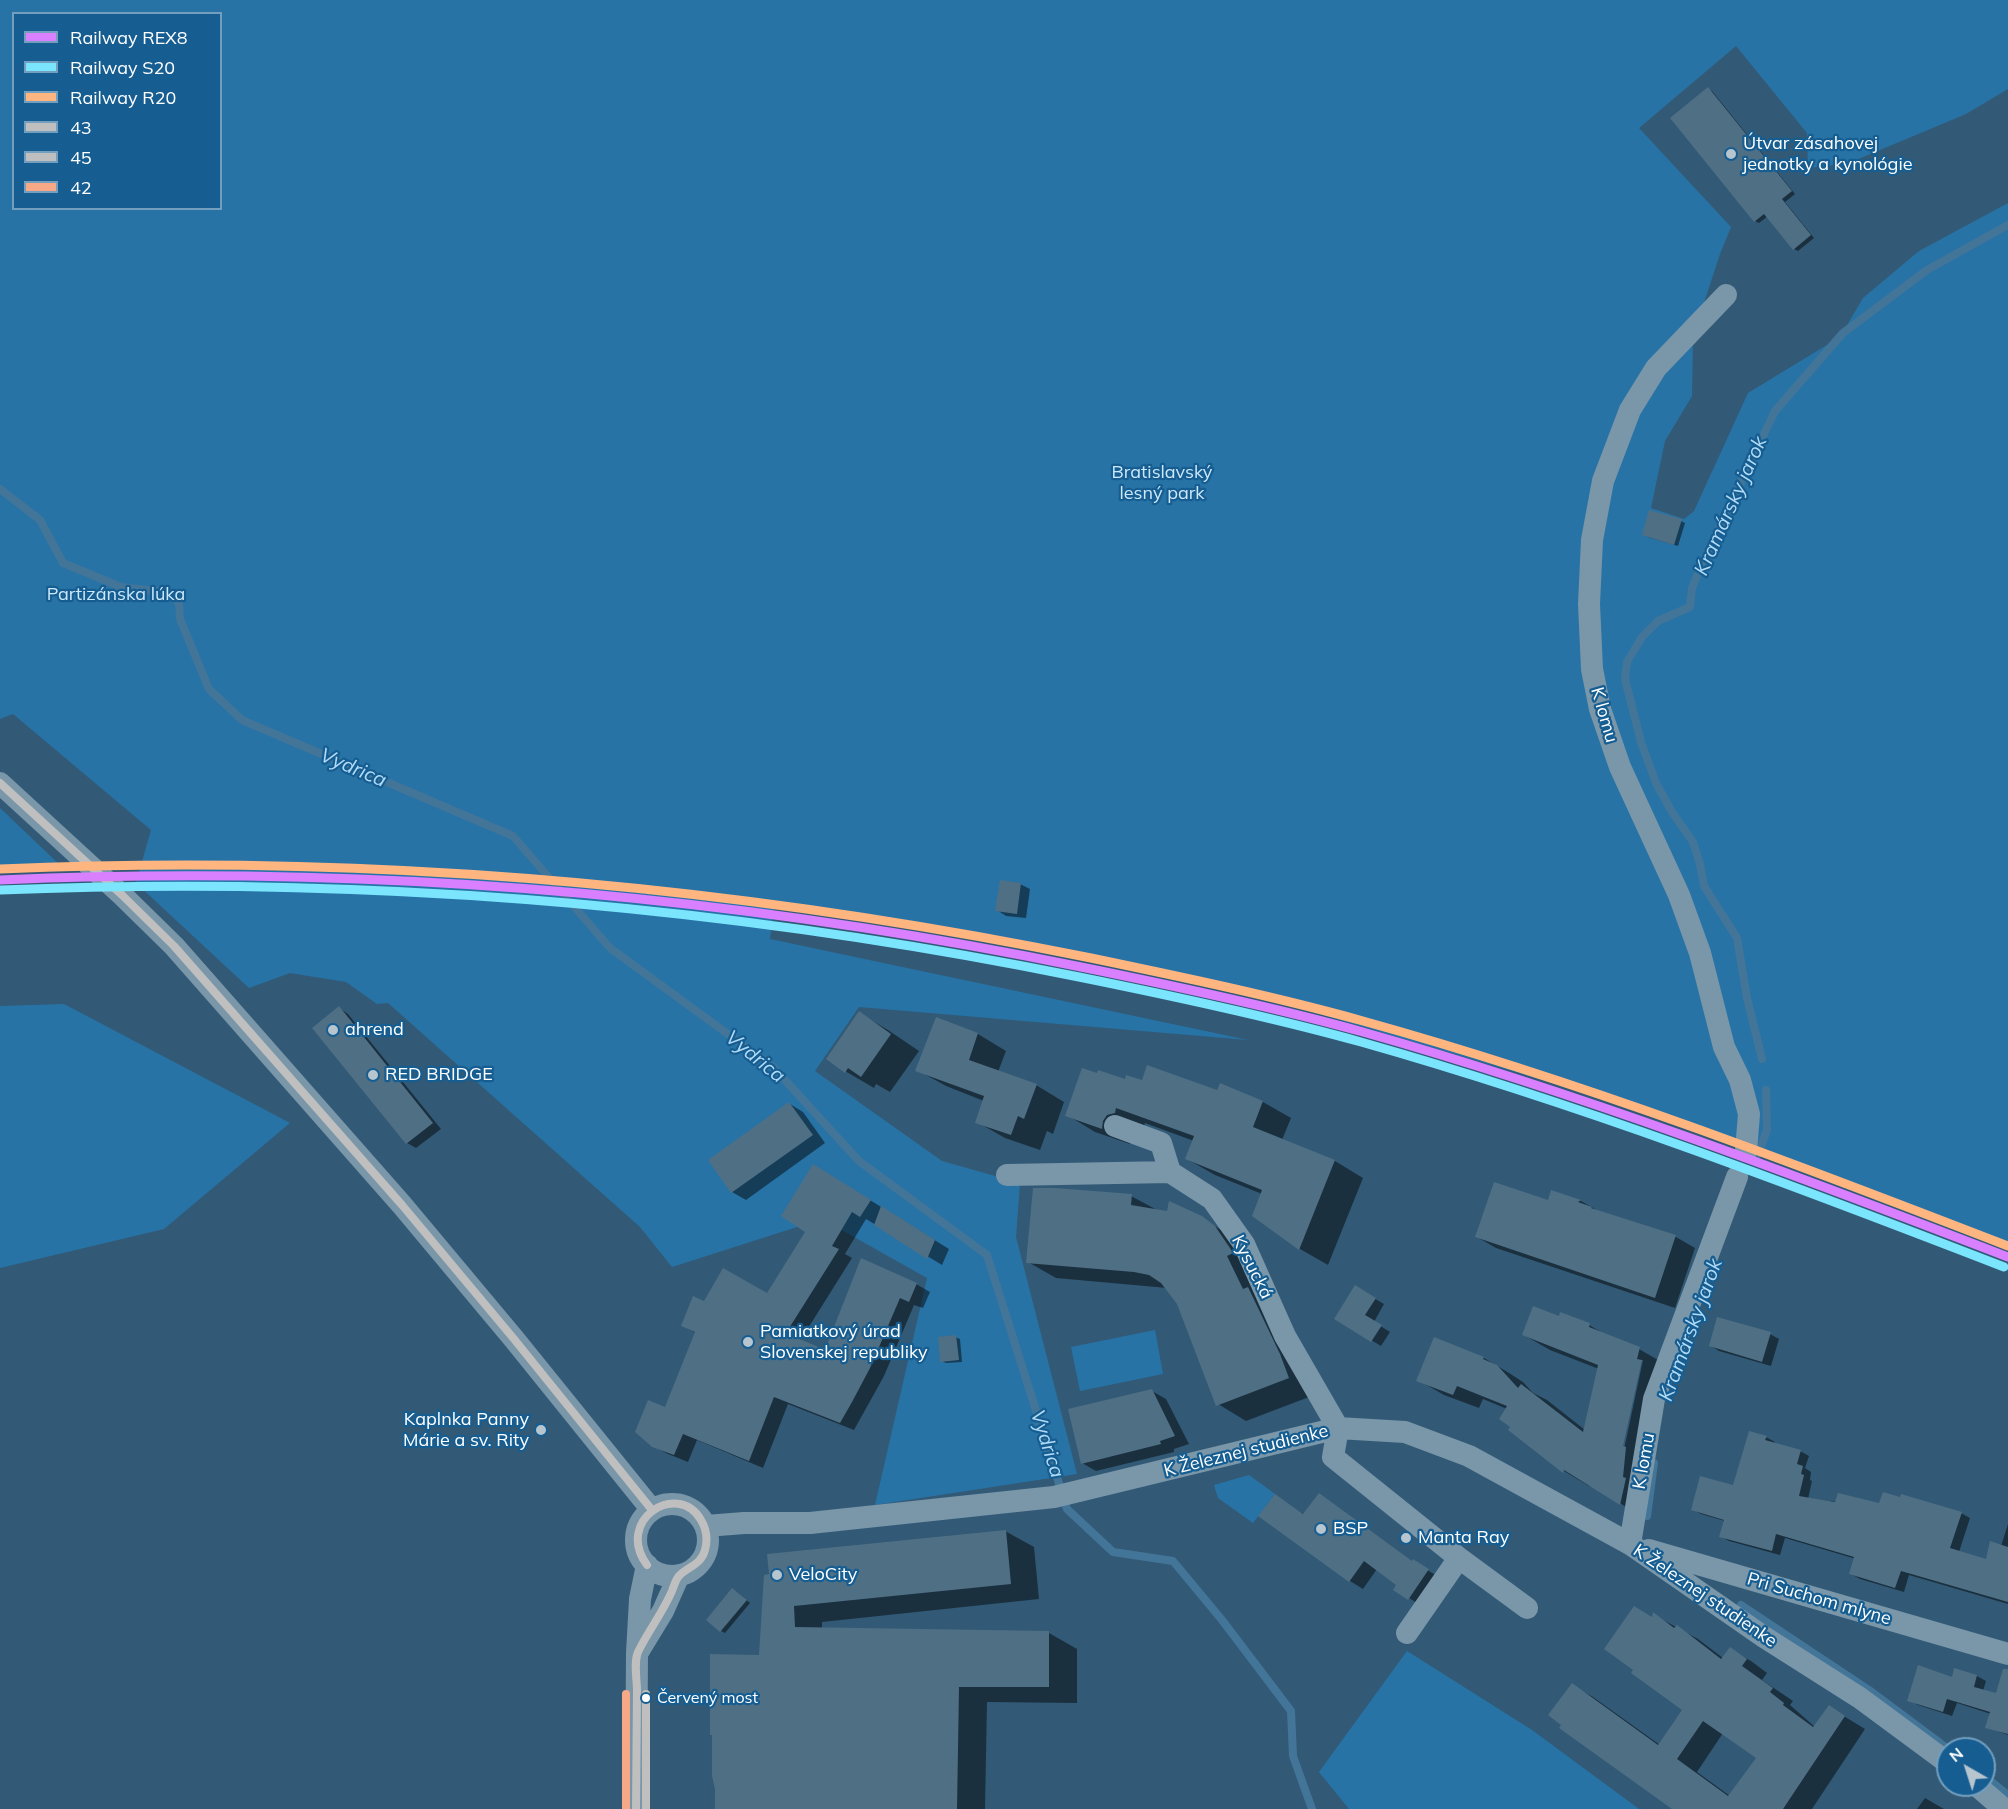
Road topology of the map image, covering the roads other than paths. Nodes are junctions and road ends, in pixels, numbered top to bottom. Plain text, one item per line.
1 (1726, 295) dead end
2 (0, 783) edge
3 (1115, 1126) dead end
4 (1746, 1151) dead end
5 (1170, 1172) junction
6 (1007, 1175) dead end
7 (1737, 1177) dead end
8 (1338, 1428) junction
9 (651, 1510) junction
10 (706, 1526) junction
11 (1630, 1544) junction
12 (1459, 1558) junction
13 (647, 1565) junction
14 (679, 1575) junction
15 (1527, 1608) dead end
16 (1407, 1633) dead end
17 (637, 1653) junction
18 (2008, 1654) edge
19 (1936, 1754) edge
20 (1990, 1797) edge
21 (636, 1809) edge
22 (2004, 1809) edge

1 - 4 street, K lomu
2 - 9 street
3 - 5 street
5 - 6 street
5 - 8 street, Kysucká
7 - 11 street, K lomu
8 - 10 street, K Železnej studienke
8 - 11 street, K Železnej studienke
8 - 12 street
9 - 10 street
9 - 13 street
10 - 14 street
11 - 18 street, Pri Suchom mlyne
11 - 19 street, K Železnej studienke
12 - 15 street
12 - 16 street
13 - 14 street
13 - 17 street
14 - 17 street
17 - 21 street
20 - 22 street

